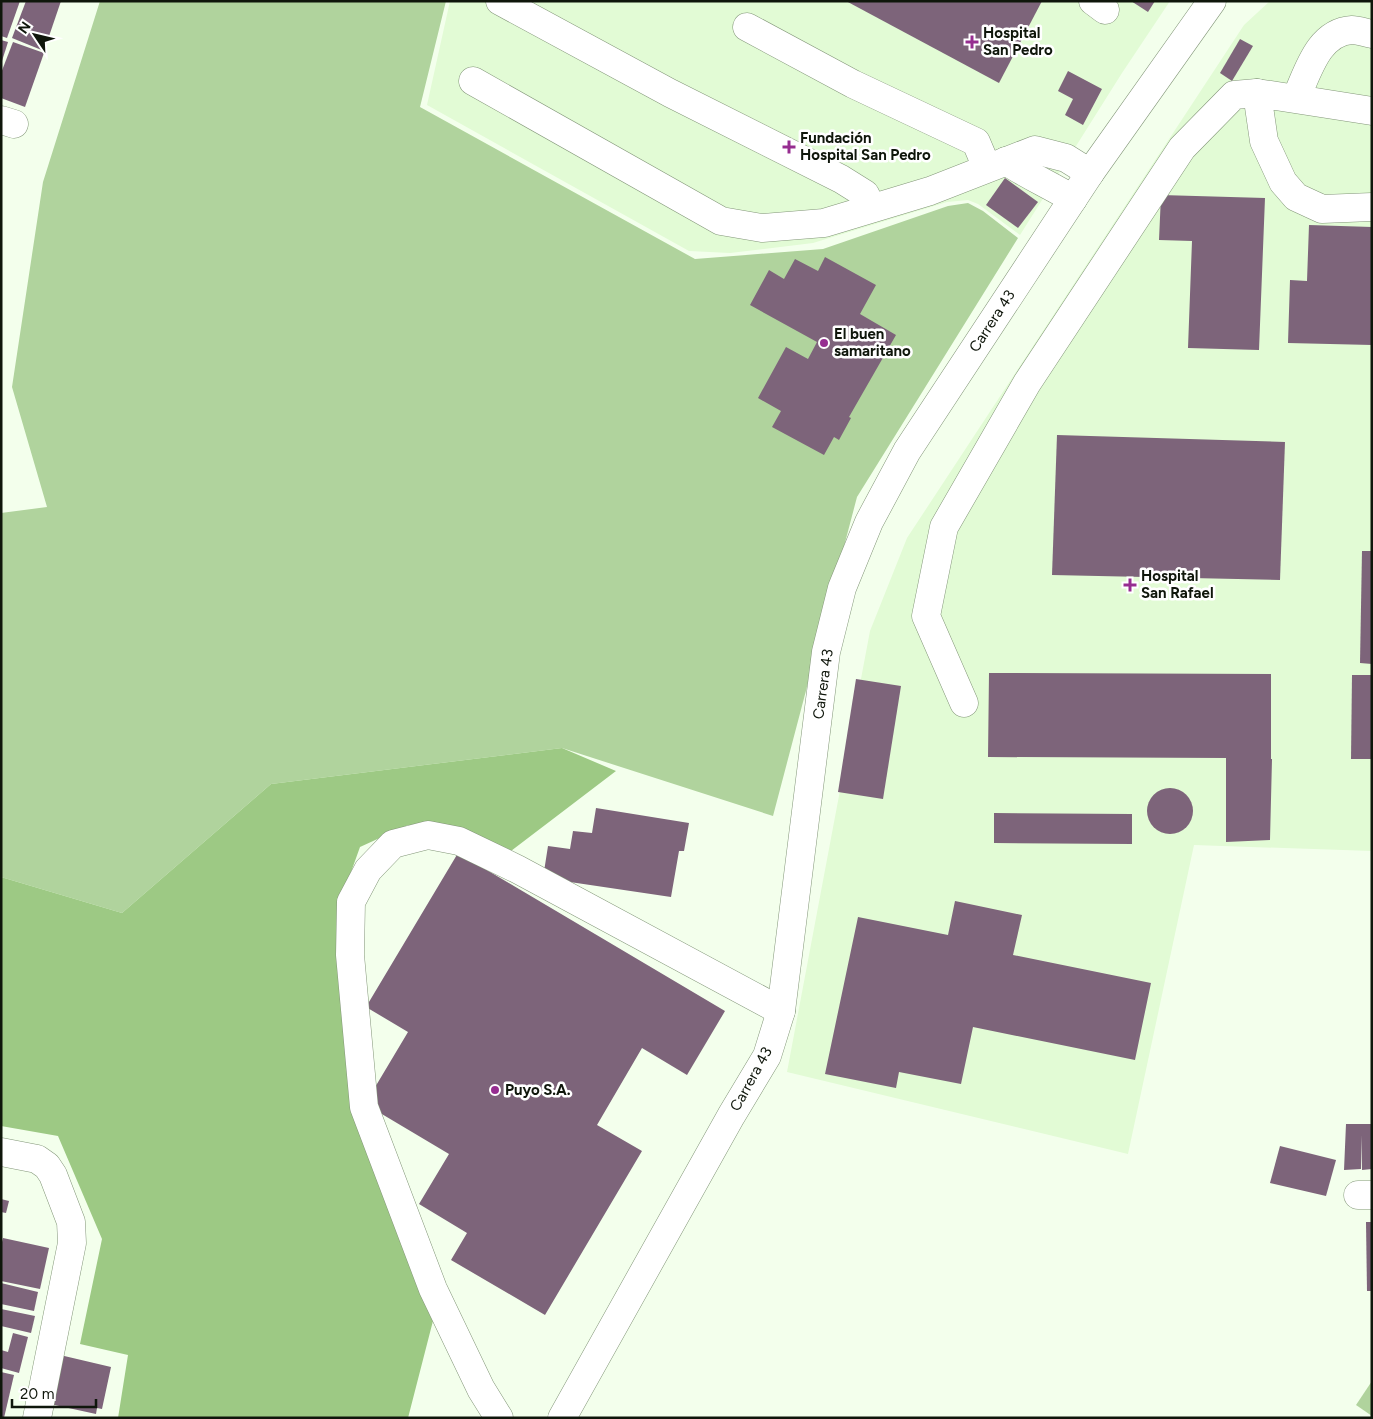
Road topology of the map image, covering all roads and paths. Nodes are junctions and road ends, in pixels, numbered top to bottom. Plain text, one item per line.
1 (500, 1) edge
2 (1212, 1) edge
3 (747, 27) dead end
4 (1372, 34) edge
5 (473, 81) dead end
6 (1257, 93) junction
7 (1296, 98) junction
8 (1372, 111) edge
9 (996, 165) junction
10 (1090, 173) junction
11 (1073, 199) junction
12 (872, 208) junction
13 (1372, 208) edge
14 (964, 703) dead end
15 (781, 1011) junction
16 (1, 1152) edge
17 (37, 1418) edge
18 (499, 1418) edge
19 (562, 1418) edge

1 - 12 street
2 - 10 street, Carrera 43
3 - 9 street
4 - 7 street
5 - 12 street
6 - 7 street
6 - 13 street
6 - 14 street
7 - 8 street
9 - 10 street
9 - 11 street
9 - 12 street
10 - 11 street, Carrera 43
11 - 15 street, Carrera 43
15 - 18 street
15 - 19 street, Carrera 43
16 - 17 street

